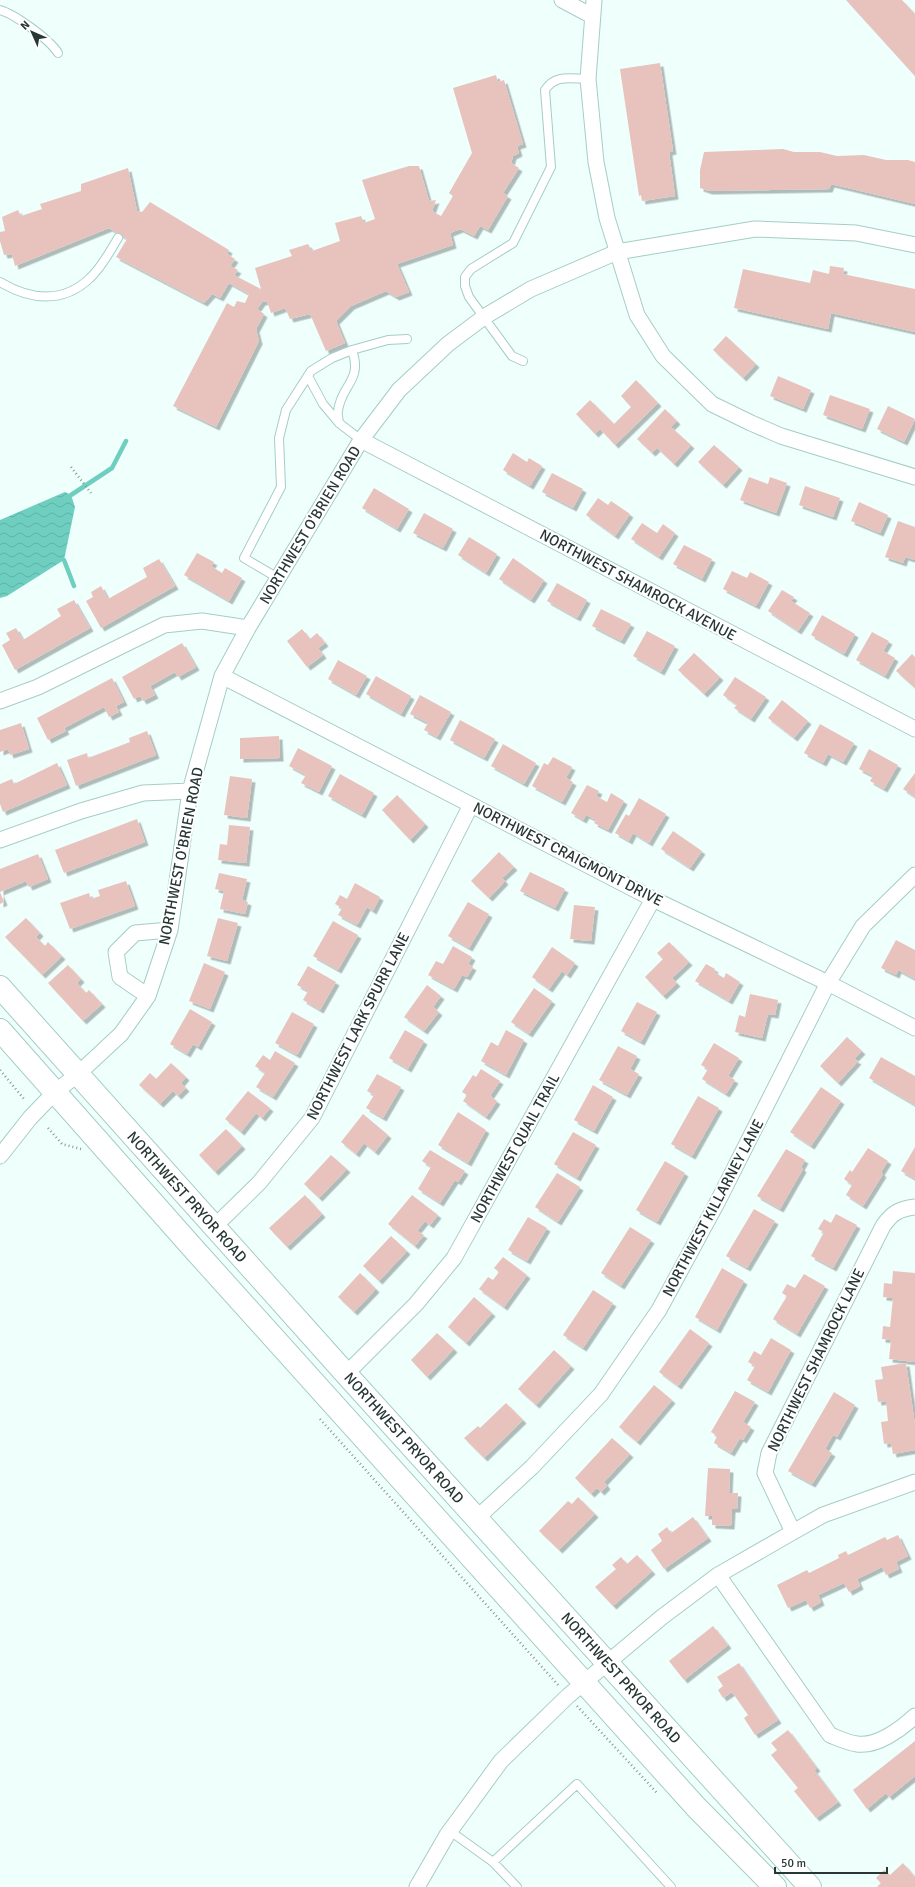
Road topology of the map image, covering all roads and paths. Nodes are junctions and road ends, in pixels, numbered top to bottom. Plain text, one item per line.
1 (562, 0) edge
2 (594, 0) edge
3 (0, 10) edge
4 (592, 16) junction
5 (58, 53) dead end
6 (588, 79) junction
7 (118, 238) dead end
8 (915, 245) edge
9 (617, 252) junction
10 (0, 282) edge
11 (484, 317) junction
12 (408, 339) dead end
13 (352, 350) junction
14 (523, 361) dead end
15 (308, 376) junction
16 (339, 423) junction
17 (362, 440) junction
18 (71, 468) dead end
19 (915, 477) edge
20 (91, 493) dead end
21 (278, 578) junction
22 (248, 628) junction
23 (222, 676) junction
24 (0, 701) edge
25 (915, 729) edge
26 (190, 792) junction
27 (471, 805) junction
28 (0, 840) edge
29 (915, 875) edge
30 (653, 899) junction
31 (170, 930) junction
32 (828, 983) junction
33 (0, 987) edge
34 (148, 996) junction
35 (915, 1028) edge
36 (0, 1030) edge
37 (0, 1070) edge
38 (77, 1075) junction
39 (55, 1092) junction
40 (24, 1099) dead end
41 (0, 1156) edge
42 (915, 1207) edge
43 (214, 1227) junction
44 (346, 1374) junction
45 (915, 1482) edge
46 (477, 1518) junction
47 (793, 1532) junction
48 (718, 1575) junction
49 (608, 1664) junction
50 (585, 1683) junction
51 (915, 1716) edge
52 (450, 1830) junction
53 (494, 1862) junction
54 (417, 1887) edge
55 (517, 1887) edge
56 (670, 1887) edge
57 (775, 1887) edge
58 (810, 1887) edge

1 - 4 street
2 - 4 street
3 - 5 lane
4 - 6 street
6 - 9 street
6 - 11 lane
7 - 10 lane
8 - 9 street, NORTHWEST O'BRIEN ROAD
9 - 11 street, NORTHWEST O'BRIEN ROAD
9 - 19 street
11 - 14 lane
11 - 17 street, NORTHWEST O'BRIEN ROAD
12 - 13 lane
13 - 15 lane
13 - 16 lane
15 - 16 lane
15 - 21 lane
16 - 17 lane
17 - 21 street, NORTHWEST O'BRIEN ROAD
17 - 25 street, NORTHWEST SHAMROCK AVENUE
18 - 20 path
21 - 22 street, NORTHWEST O'BRIEN ROAD
22 - 23 street, NORTHWEST O'BRIEN ROAD
22 - 24 street
23 - 26 street, NORTHWEST O'BRIEN ROAD
23 - 27 street, NORTHWEST CRAIGMONT DRIVE
26 - 28 street
26 - 31 street, NORTHWEST O'BRIEN ROAD
27 - 30 street, NORTHWEST CRAIGMONT DRIVE
27 - 43 street, NORTHWEST LARK SPURR LANE
29 - 32 street, NORTHWEST KILLARNEY LANE
30 - 32 street, NORTHWEST CRAIGMONT DRIVE
30 - 44 street, NORTHWEST QUAIL TRAIL
31 - 34 street, NORTHWEST O'BRIEN ROAD
31 - 34 street
32 - 35 street, NORTHWEST CRAIGMONT DRIVE
32 - 46 street, NORTHWEST KILLARNEY LANE
33 - 38 main road, NORTHWEST PRYOR ROAD
34 - 38 street, NORTHWEST O'BRIEN ROAD
36 - 39 main road, NORTHWEST PRYOR ROAD
37 - 40 path
38 - 39 street, NORTHWEST O'BRIEN ROAD
38 - 43 main road, NORTHWEST PRYOR ROAD
39 - 41 street, NORTHWEST O'BRIEN ROAD
39 - 50 main road, NORTHWEST PRYOR ROAD
42 - 47 street, NORTHWEST SHAMROCK LANE
43 - 44 main road, NORTHWEST PRYOR ROAD
44 - 46 main road, NORTHWEST PRYOR ROAD
45 - 47 street
46 - 49 main road, NORTHWEST PRYOR ROAD
47 - 48 street
48 - 49 street
48 - 51 street
49 - 50 street
49 - 58 main road, NORTHWEST PRYOR ROAD
50 - 52 street
50 - 57 main road, NORTHWEST PRYOR ROAD
52 - 53 lane
52 - 54 street
53 - 55 lane
53 - 56 lane

